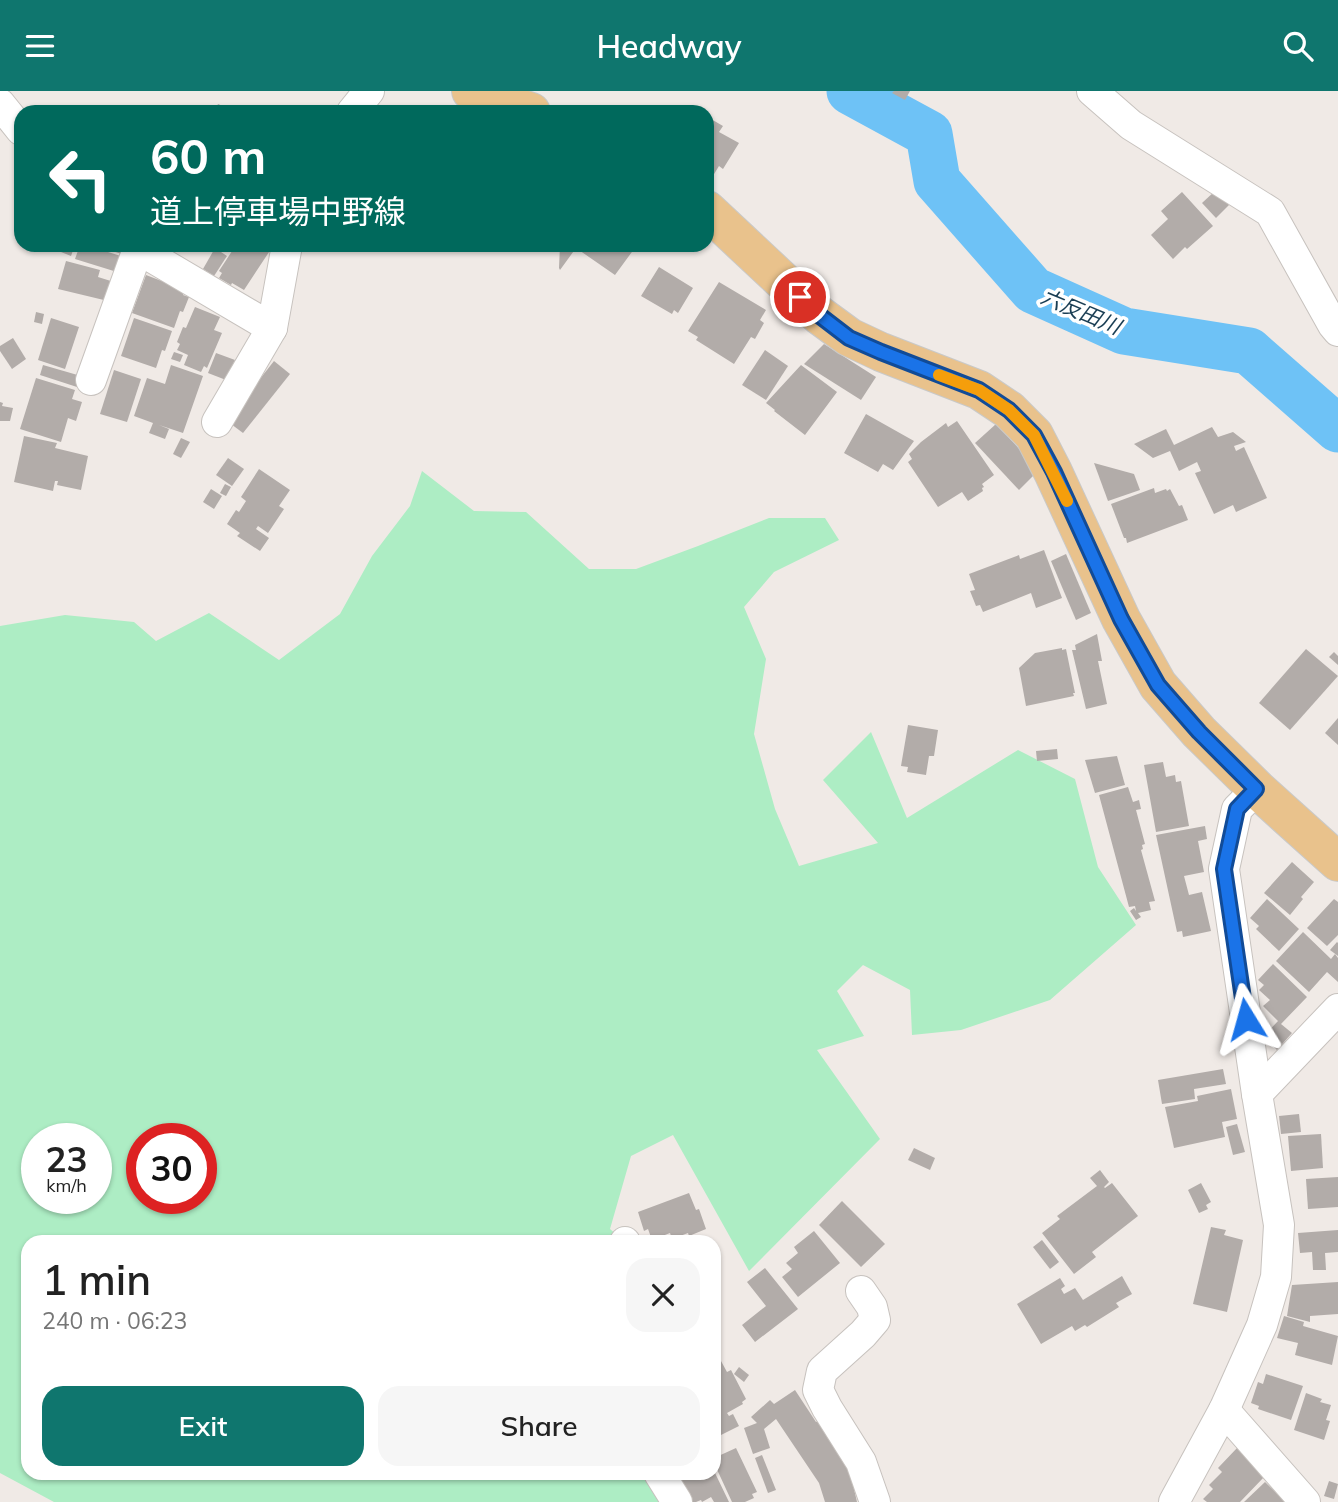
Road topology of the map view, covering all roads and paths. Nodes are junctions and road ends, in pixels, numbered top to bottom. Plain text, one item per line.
1 (369, 91) edge
2 (471, 91) edge
3 (1092, 91) edge
4 (0, 104) edge
5 (358, 105) edge
6 (511, 105) edge
7 (14, 121) edge
8 (714, 217) edge
9 (137, 252) edge
10 (143, 252) edge
11 (286, 252) edge
12 (272, 328) junction
13 (1338, 331) edge
14 (91, 380) dead end
15 (217, 422) dead end
16 (1256, 789) junction
17 (1338, 862) edge
18 (1338, 1009) edge
19 (1257, 1094) junction
20 (861, 1291) dead end
21 (1224, 1410) junction
22 (663, 1480) edge
23 (677, 1502) edge
24 (875, 1502) edge
25 (1174, 1502) edge
26 (1305, 1502) edge

1 - 5 street
2 - 6 main road
3 - 13 street
4 - 7 street
8 - 16 main road
9 - 14 street
10 - 12 street
11 - 12 street
12 - 15 street
16 - 17 main road
16 - 19 street
18 - 19 street
19 - 21 street
20 - 24 street
21 - 25 street
21 - 26 street
22 - 23 street

